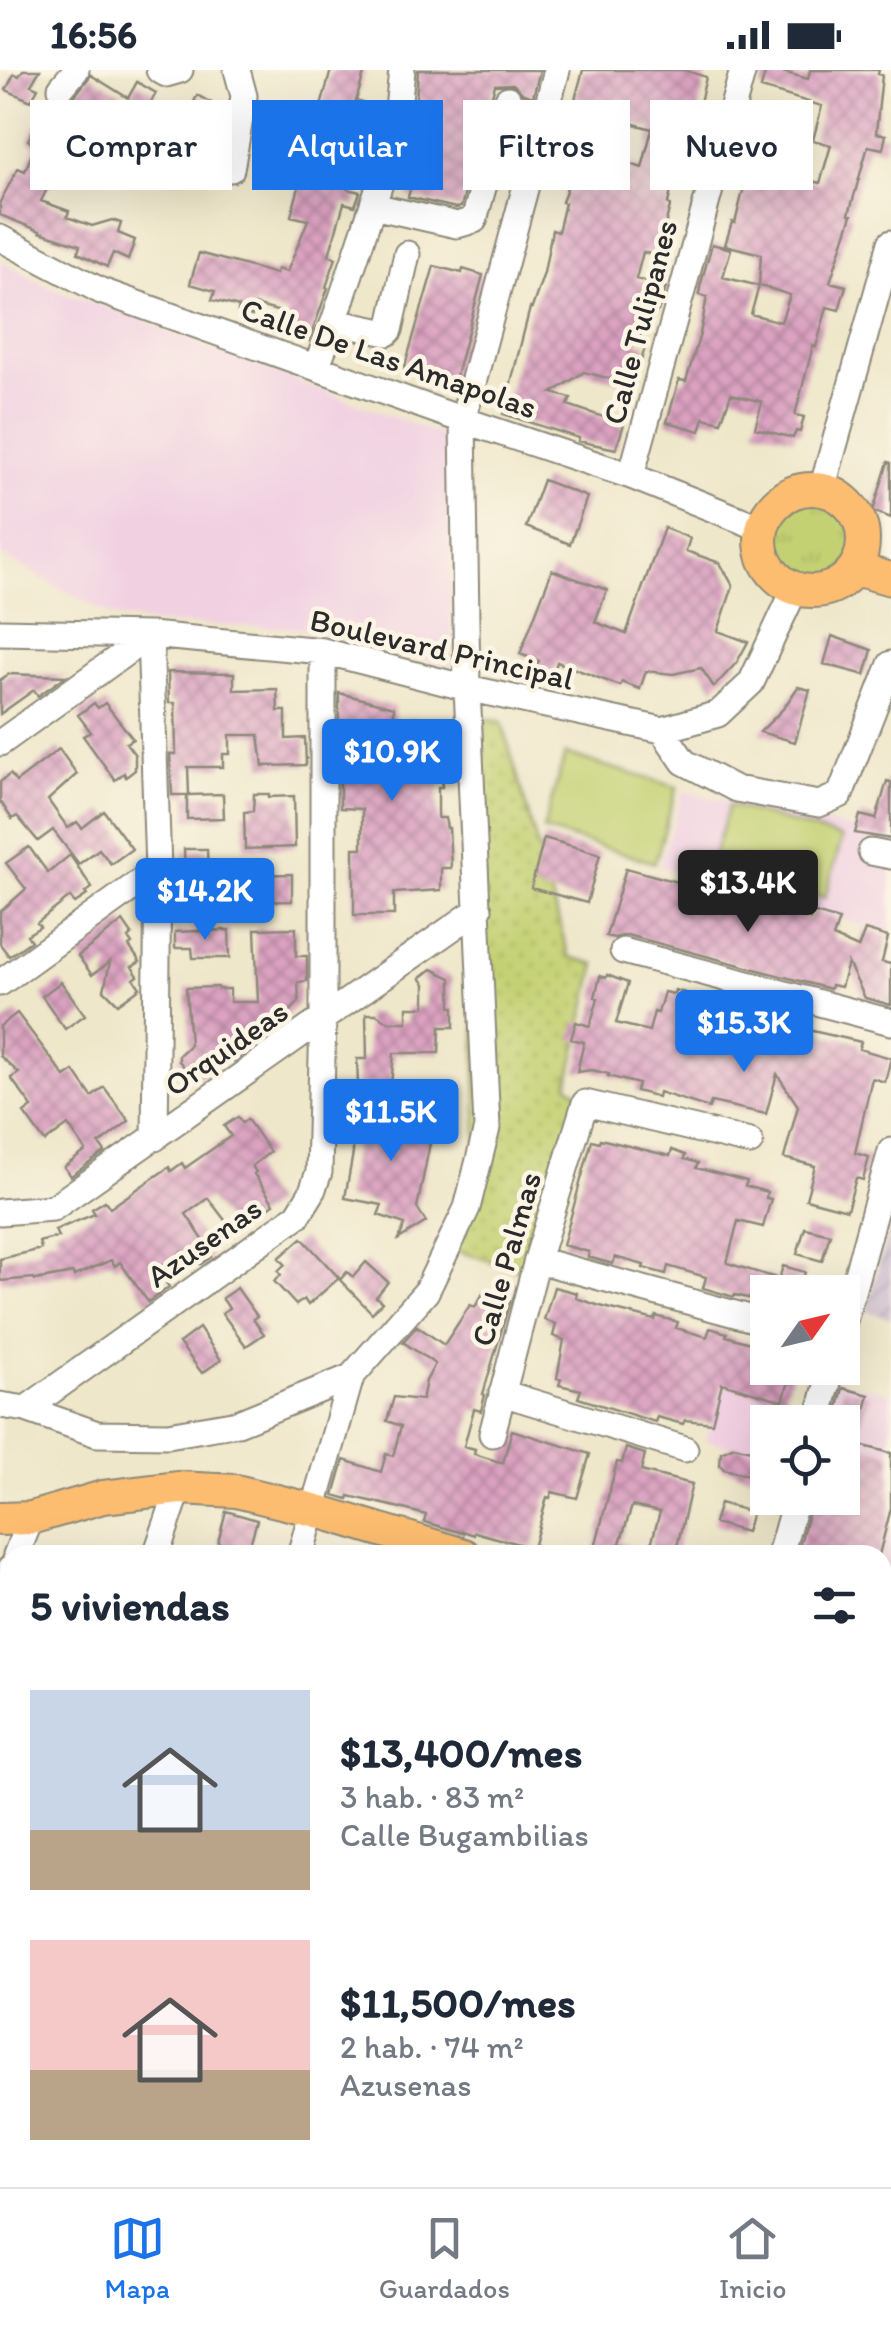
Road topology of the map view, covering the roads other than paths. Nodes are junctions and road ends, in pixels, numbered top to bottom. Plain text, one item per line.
1 (159, 70) edge
2 (180, 70) edge
3 (236, 70) edge
4 (402, 70) edge
5 (557, 70) edge
6 (742, 70) edge
7 (508, 99) dead end
8 (232, 163) edge
9 (373, 206) junction
10 (0, 238) edge
11 (891, 243) edge
12 (407, 254) dead end
13 (334, 322) junction
14 (316, 367) junction
15 (463, 420) junction
16 (631, 476) junction
17 (822, 489) junction
18 (761, 528) junction
19 (870, 551) edge
20 (891, 579) edge
21 (795, 589) junction
22 (0, 632) edge
23 (150, 635) junction
24 (324, 651) junction
25 (891, 664) edge
26 (467, 688) junction
27 (662, 730) junction
28 (0, 743) edge
29 (158, 869) junction
30 (479, 909) junction
31 (623, 951) dead end
32 (0, 983) edge
33 (323, 1019) junction
34 (891, 1022) edge
35 (155, 1138) junction
36 (750, 1142) dead end
37 (891, 1151) edge
38 (0, 1212) edge
39 (537, 1260) junction
40 (857, 1275) edge
41 (750, 1318) edge
42 (351, 1378) junction
43 (502, 1393) junction
44 (13, 1407) edge
45 (492, 1434) dead end
46 (686, 1448) dead end
47 (179, 1488) junction
48 (314, 1510) junction
49 (791, 1515) edge
50 (16, 1518) edge
51 (16, 1545) edge
52 (159, 1545) edge
53 (303, 1545) edge
54 (431, 1545) edge
55 (783, 1545) edge

1 - 2 street
3 - 8 street
4 - 9 street
5 - 15 street
6 - 16 street, Calle Tulipanes
7 - 9 street
9 - 13 street
10 - 14 street, Calle De Las Amapolas
11 - 17 street
12 - 13 street
13 - 14 street
14 - 15 street, Calle De Las Amapolas
15 - 16 street, Calle De Las Amapolas
15 - 26 street
16 - 18 street, Calle De Las Amapolas
17 - 18 main road
17 - 19 main road
18 - 21 main road
19 - 20 main road
19 - 21 main road
21 - 27 street, Boulevard Principal
22 - 23 street, Boulevard Principal
23 - 24 street, Boulevard Principal
23 - 28 street
23 - 29 street
24 - 26 street, Boulevard Principal
24 - 33 street, Azusenas
25 - 27 street
26 - 27 street, Boulevard Principal
26 - 30 street
29 - 32 street
29 - 35 street
30 - 33 street, Orquideas
30 - 42 street
31 - 34 street
33 - 35 street, Orquideas
33 - 44 street, Azusenas
35 - 38 street, Orquideas
36 - 39 street, Calle Palmas
37 - 40 street
39 - 41 street
39 - 43 street, Calle Palmas
42 - 44 street
42 - 48 street
43 - 45 street, Calle Palmas
43 - 46 street
47 - 48 main road
47 - 50 main road
47 - 52 street
48 - 53 street
48 - 54 main road
49 - 55 street
50 - 51 street

